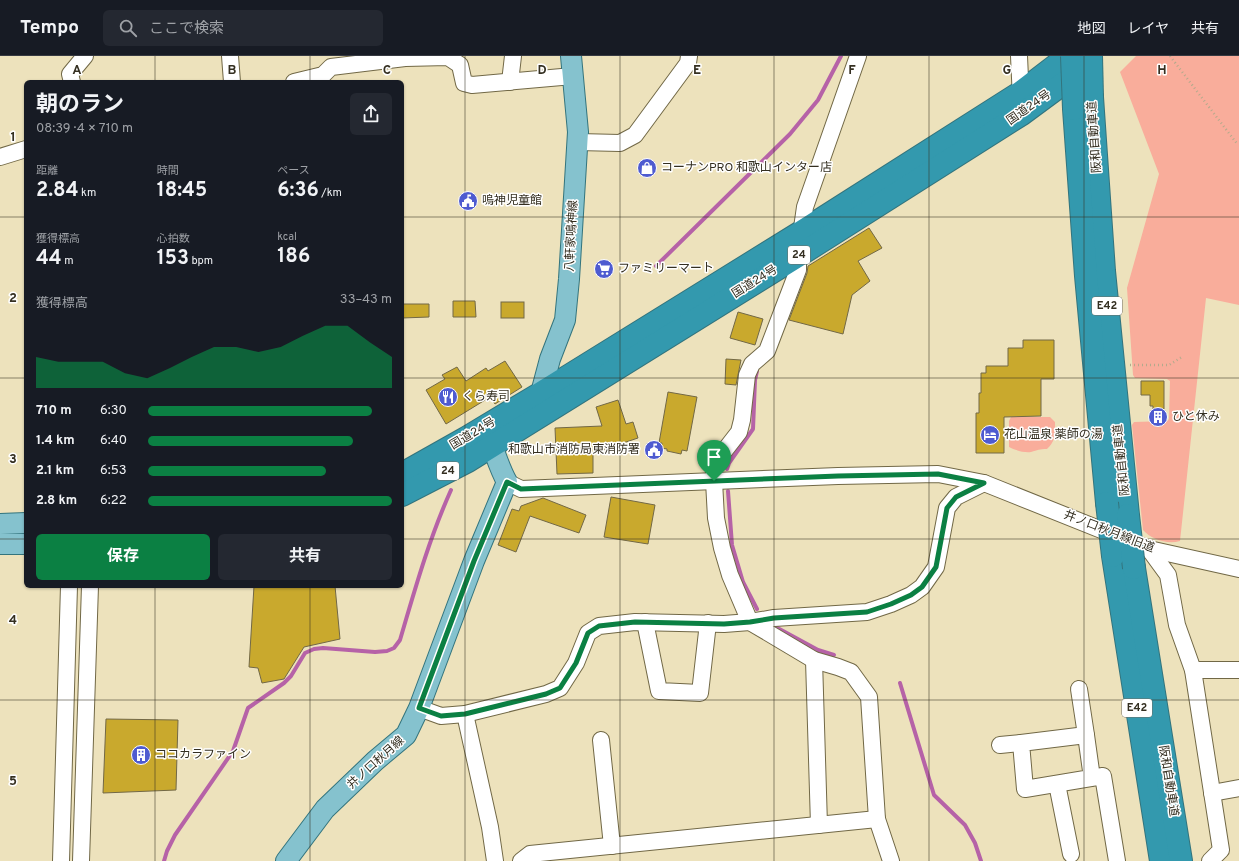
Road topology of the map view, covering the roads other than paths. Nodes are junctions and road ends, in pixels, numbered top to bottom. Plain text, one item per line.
1 (85, 56) edge
2 (230, 56) edge
3 (513, 56) edge
4 (571, 56) edge
5 (689, 56) edge
6 (858, 56) edge
7 (1019, 56) edge
8 (1068, 56) edge
9 (1072, 56) edge
10 (1091, 56) edge
11 (1100, 56) edge
12 (573, 76) junction
13 (72, 80) edge
14 (232, 80) edge
15 (302, 80) edge
16 (510, 82) junction
17 (1021, 92) junction
18 (1022, 114) junction
19 (578, 142) junction
20 (24, 150) edge
21 (0, 157) edge
22 (801, 232) junction
23 (798, 256) junction
24 (545, 402) junction
25 (488, 437) junction
26 (404, 473) edge
27 (714, 481) junction
28 (507, 482) junction
29 (984, 483) junction
30 (404, 494) edge
31 (24, 523) edge
32 (0, 524) edge
33 (0, 544) edge
34 (24, 544) edge
35 (1150, 549) junction
36 (1239, 569) edge
37 (69, 588) edge
38 (90, 588) edge
39 (645, 622) junction
40 (750, 622) junction
41 (708, 624) junction
42 (814, 660) junction
43 (1193, 670) junction
44 (1239, 670) edge
45 (1079, 689) dead end
46 (419, 708) junction
47 (465, 714) junction
48 (1086, 735) junction
49 (601, 740) dead end
50 (1021, 743) junction
51 (1000, 745) dead end
52 (1092, 778) junction
53 (1057, 784) junction
54 (1239, 788) edge
55 (1212, 793) junction
56 (877, 820) junction
57 (819, 825) junction
58 (612, 846) junction
59 (1071, 854) dead end
60 (61, 861) edge
61 (81, 861) edge
62 (286, 861) edge
63 (495, 861) edge
64 (522, 861) edge
65 (890, 861) edge
66 (1117, 861) edge
67 (1161, 861) edge
68 (1181, 861) edge
69 (1210, 861) edge

1 - 13 street
2 - 14 street
3 - 16 street
4 - 12 main road, 八軒家鳴神線
5 - 19 street
6 - 22 street
7 - 17 street
8 - 17 highway, 国道24号 / 24
9 - 67 highway, 阪和自動車道 / E42, bridge
10 - 68 highway, 阪和自動車道 / E42, bridge
11 - 18 highway, 国道24号 / 24
12 - 16 street
12 - 19 main road, 八軒家鳴神線
15 - 16 street
17 - 18 street
17 - 22 highway, 国道24号 / 24
18 - 23 highway, 国道24号 / 24
19 - 24 main road, 八軒家鳴神線
20 - 21 street
22 - 23 street
22 - 24 highway, 国道24号 / 24
23 - 24 highway, 国道24号 / 24
23 - 27 street
24 - 25 highway, 国道24号 / 24
25 - 26 highway, 国道24号 / 24
25 - 28 main road
25 - 30 highway, 国道24号 / 24
27 - 28 street, 井ノ口秋月線旧道
27 - 29 street, 井ノ口秋月線旧道
27 - 40 street
28 - 46 main road, 井ノ口秋月線
29 - 35 street, 井ノ口秋月線旧道
29 - 40 street
31 - 32 main road
33 - 34 main road
35 - 36 street, 井ノ口秋月線旧道
35 - 43 street
37 - 60 street
38 - 61 street
39 - 41 street
39 - 41 street
39 - 47 street
40 - 41 street
40 - 42 street
42 - 56 street
42 - 57 street
43 - 44 street
43 - 55 street
45 - 48 street
46 - 47 street
46 - 62 main road, 井ノ口秋月線
47 - 63 street
48 - 50 street
48 - 52 street
49 - 58 street
50 - 51 street
50 - 53 street
52 - 53 street
52 - 66 street
53 - 59 street
54 - 55 street
55 - 69 street
56 - 57 street
56 - 65 street
57 - 58 street
58 - 64 street

